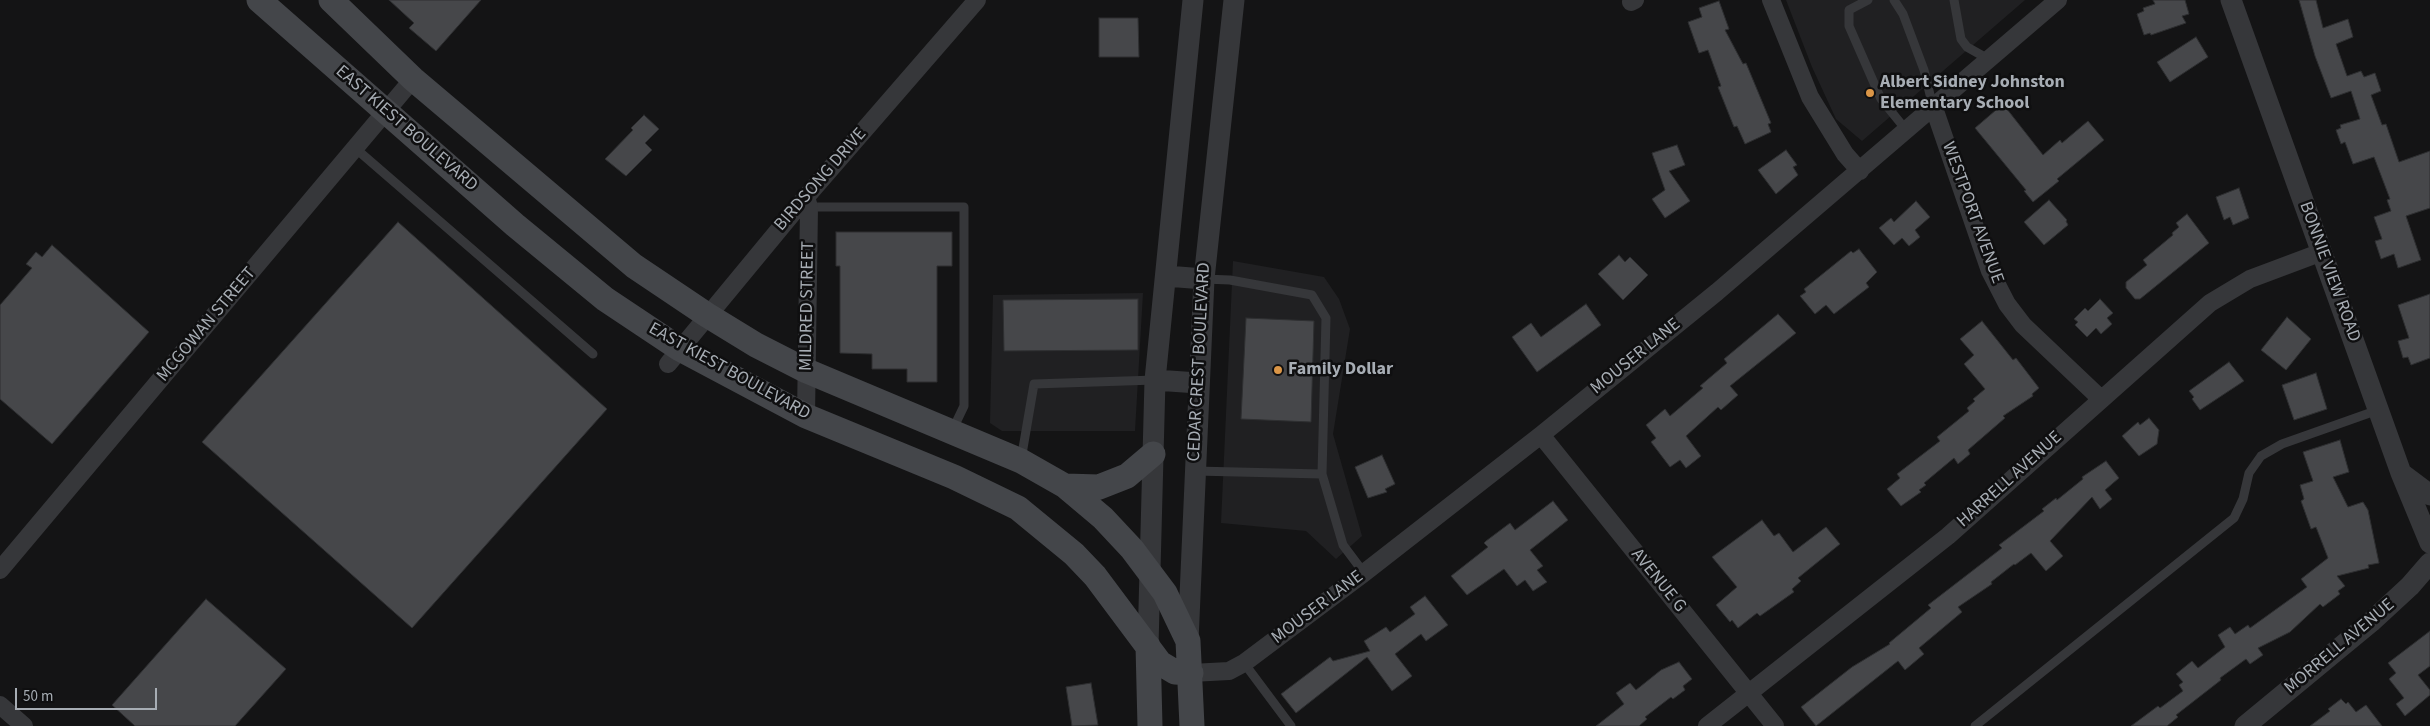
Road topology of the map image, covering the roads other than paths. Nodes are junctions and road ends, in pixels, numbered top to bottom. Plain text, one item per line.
1 (259, 0) edge
2 (331, 0) edge
3 (977, 0) edge
4 (1193, 0) edge
5 (1234, 0) edge
6 (1771, 0) edge
7 (1868, 0) edge
8 (1894, 0) edge
9 (1954, 0) edge
10 (2058, 0) edge
11 (2231, 0) edge
12 (1990, 60) junction
13 (413, 79) junction
14 (1934, 108) junction
15 (386, 112) junction
16 (1908, 131) junction
17 (355, 148) junction
18 (1860, 171) junction
19 (807, 202) junction
20 (2322, 252) junction
21 (1166, 276) junction
22 (1204, 279) junction
23 (707, 316) junction
24 (593, 354) dead end
25 (674, 357) junction
26 (807, 371) junction
27 (1155, 380) junction
28 (1198, 383) junction
29 (2102, 399) junction
30 (2378, 410) junction
31 (806, 416) junction
32 (952, 432) junction
33 (1540, 435) junction
34 (1153, 454) junction
35 (1021, 460) junction
36 (1194, 471) junction
37 (2401, 473) junction
38 (1322, 474) junction
39 (1065, 486) junction
40 (2430, 495) edge
41 (2430, 543) edge
42 (2430, 563) edge
43 (0, 570) edge
44 (1150, 571) junction
45 (1364, 572) junction
46 (1188, 641) junction
47 (1148, 646) junction
48 (1244, 664) junction
49 (1191, 673) junction
50 (1748, 693) junction
51 (0, 705) edge
52 (24, 726) edge
53 (1150, 726) edge
54 (1192, 726) edge
55 (1291, 726) edge
56 (1707, 726) edge
57 (1775, 726) edge
58 (1975, 726) edge
59 (2245, 726) edge

1 - 15 main road, EAST KIEST BOULEVARD
2 - 13 main road, EAST KIEST BOULEVARD
3 - 19 street, BIRDSONG DRIVE
4 - 21 street
5 - 22 street, CEDAR CREST BOULEVARD
6 - 18 street
7 - 16 lane
8 - 14 lane
9 - 12 lane
10 - 12 street, MOUSER LANE
11 - 20 street, BONNIE VIEW ROAD
12 - 14 street, MOUSER LANE
13 - 15 street, MCGOWAN STREET
13 - 23 main road, EAST KIEST BOULEVARD
14 - 16 street, MOUSER LANE
14 - 29 street, WESTPORT AVENUE
15 - 17 street, MCGOWAN STREET
15 - 25 main road, EAST KIEST BOULEVARD
16 - 18 street, MOUSER LANE
17 - 24 lane
17 - 43 street, MCGOWAN STREET
18 - 33 street, MOUSER LANE
19 - 23 street, BIRDSONG DRIVE
19 - 26 street, MILDRED STREET
19 - 32 lane
20 - 29 street, HARRELL AVENUE
20 - 30 street, BONNIE VIEW ROAD
21 - 22 street
21 - 27 street
22 - 28 street, CEDAR CREST BOULEVARD
22 - 38 lane
23 - 25 street, BIRDSONG DRIVE
23 - 26 main road, EAST KIEST BOULEVARD
25 - 31 main road, EAST KIEST BOULEVARD
26 - 31 street, MILDRED STREET
26 - 32 main road, EAST KIEST BOULEVARD
27 - 28 street
27 - 34 street
27 - 35 lane
28 - 36 street, CEDAR CREST BOULEVARD
29 - 50 street, HARRELL AVENUE
30 - 37 street, BONNIE VIEW ROAD
30 - 58 lane
31 - 47 main road, EAST KIEST BOULEVARD
32 - 35 main road, EAST KIEST BOULEVARD
33 - 45 street, MOUSER LANE
33 - 50 street, AVENUE G
34 - 39 main road
34 - 44 street
35 - 39 main road, EAST KIEST BOULEVARD
36 - 38 lane
36 - 46 street, CEDAR CREST BOULEVARD
37 - 40 street
37 - 41 street, BONNIE VIEW ROAD
38 - 45 lane
39 - 44 main road, EAST KIEST BOULEVARD
42 - 59 street, MORRELL AVENUE
44 - 46 main road, EAST KIEST BOULEVARD
44 - 47 street
45 - 48 street, MOUSER LANE
46 - 49 main road, CEDAR CREST BOULEVARD
47 - 49 main road, EAST KIEST BOULEVARD
47 - 53 main road
48 - 49 street, MOUSER LANE
48 - 55 lane
49 - 54 main road, CEDAR CREST BOULEVARD
50 - 56 street, HARRELL AVENUE
50 - 57 street, AVENUE G
51 - 52 street

